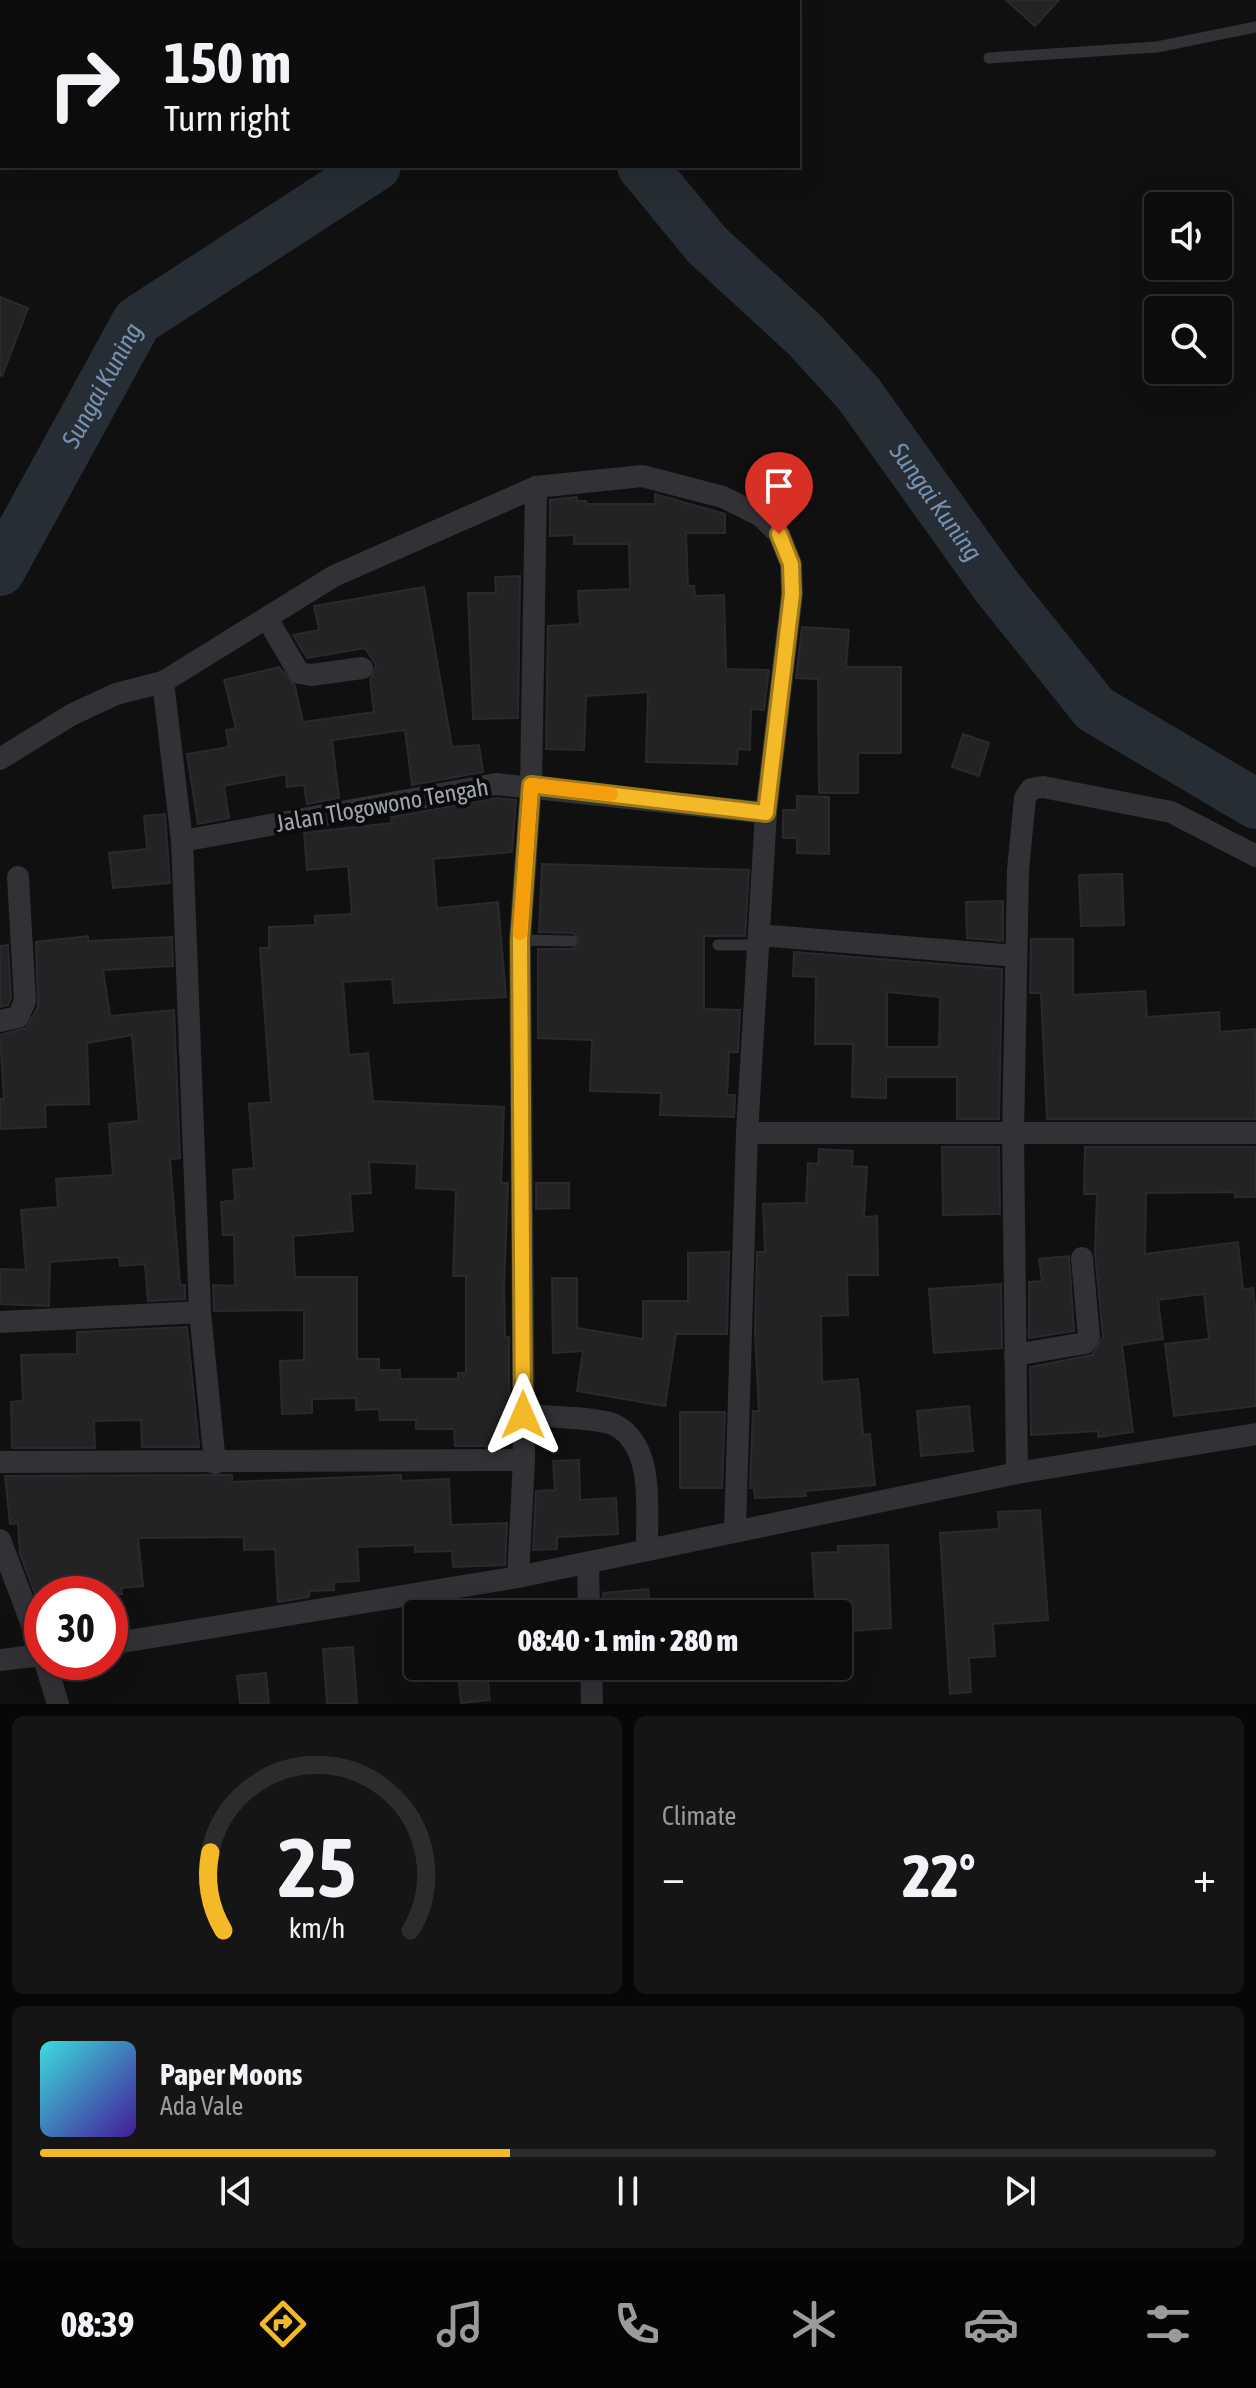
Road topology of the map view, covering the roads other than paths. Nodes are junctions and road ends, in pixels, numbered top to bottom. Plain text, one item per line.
1 (1256, 27) edge
2 (989, 58) dead end
3 (536, 487) junction
4 (268, 620) junction
5 (362, 668) dead end
6 (163, 682) junction
7 (0, 759) edge
8 (531, 785) junction
9 (766, 813) junction
10 (182, 841) junction
11 (1256, 856) edge
12 (18, 877) dead end
13 (520, 940) junction
14 (759, 940) junction
15 (572, 941) dead end
16 (718, 945) dead end
17 (1016, 956) junction
18 (0, 1021) edge
19 (747, 1133) junction
20 (1256, 1133) edge
21 (1013, 1135) junction
22 (1082, 1258) dead end
23 (200, 1312) junction
24 (0, 1322) edge
25 (1015, 1355) junction
26 (523, 1415) junction
27 (1256, 1434) edge
28 (524, 1460) junction
29 (0, 1462) edge
30 (215, 1463) junction
31 (1017, 1473) junction
32 (735, 1530) junction
33 (0, 1540) edge
34 (647, 1550) junction
35 (588, 1563) junction
36 (518, 1577) junction
37 (589, 1600) edge
38 (24, 1605) edge
39 (128, 1641) edge
40 (24, 1656) edge
41 (0, 1660) edge
42 (51, 1680) edge
43 (591, 1680) edge
44 (58, 1704) edge
45 (592, 1704) edge

1 - 2 lane
3 - 4 street
3 - 8 street
3 - 9 street
4 - 5 street
4 - 6 street
6 - 7 street
6 - 10 street
8 - 9 street, Jalan Tlogowono Tengah
8 - 10 street, Jalan Tlogowono Tengah
8 - 13 street
9 - 14 street
10 - 23 street
11 - 17 street
12 - 18 street
13 - 15 lane
13 - 26 street
14 - 16 lane
14 - 17 street
14 - 19 street
17 - 21 street
19 - 21 street
19 - 32 street
20 - 21 street
21 - 25 street
22 - 25 street
23 - 24 street
23 - 30 street
25 - 31 street
26 - 28 street
26 - 34 street
27 - 31 street
28 - 30 street
28 - 36 street
29 - 30 street
31 - 32 street
32 - 34 street
33 - 38 street
34 - 35 street
35 - 36 street
35 - 37 street
36 - 39 street
40 - 41 street
42 - 44 street
43 - 45 street

